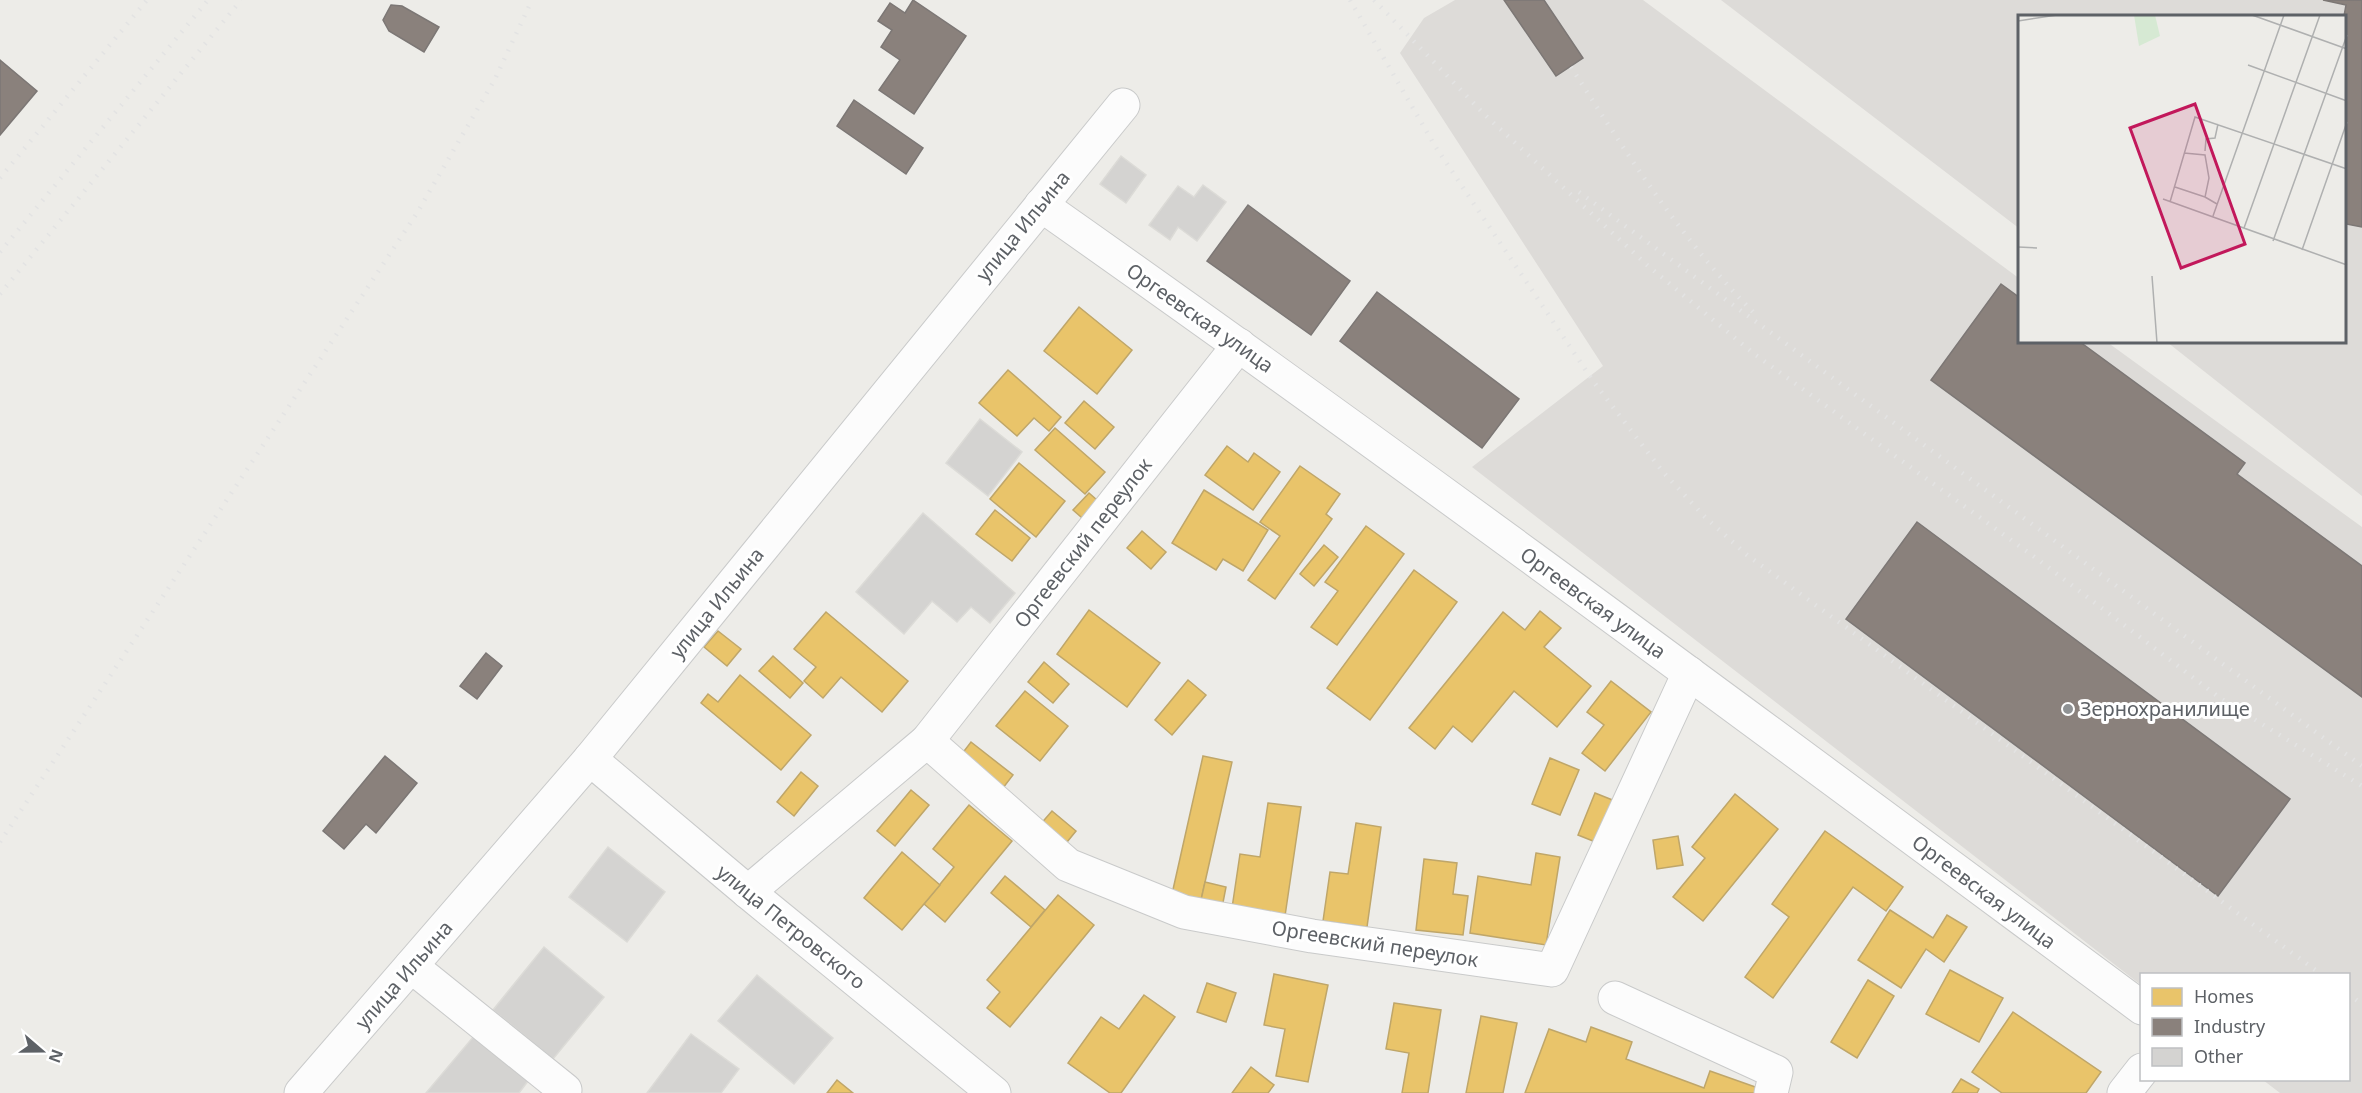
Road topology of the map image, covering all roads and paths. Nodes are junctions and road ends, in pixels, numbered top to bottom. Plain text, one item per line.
1 (1123, 105) dead end
2 (1041, 205) junction
3 (1239, 345) junction
4 (1689, 673) junction
5 (927, 741) junction
6 (590, 759) junction
7 (748, 892) junction
8 (411, 966) junction
9 (1615, 998) dead end
10 (2140, 1007) edge
11 (2140, 1073) edge
12 (565, 1090) dead end
13 (301, 1093) edge
14 (994, 1093) edge
15 (1771, 1093) edge
16 (2124, 1093) edge

1 - 2 street, улица Ильина
2 - 3 street, Оргеевская улица
2 - 6 street, улица Ильина
3 - 4 street, Оргеевская улица
3 - 5 street, Оргеевский переулок
4 - 5 street, Оргеевский переулок
4 - 10 street, Оргеевская улица
5 - 7 street, Оргеевский переулок
6 - 7 street, улица Петровского
6 - 8 street, улица Ильина
7 - 14 street, улица Петровского
8 - 12 street
8 - 13 street, улица Ильина
9 - 15 street
11 - 16 street

